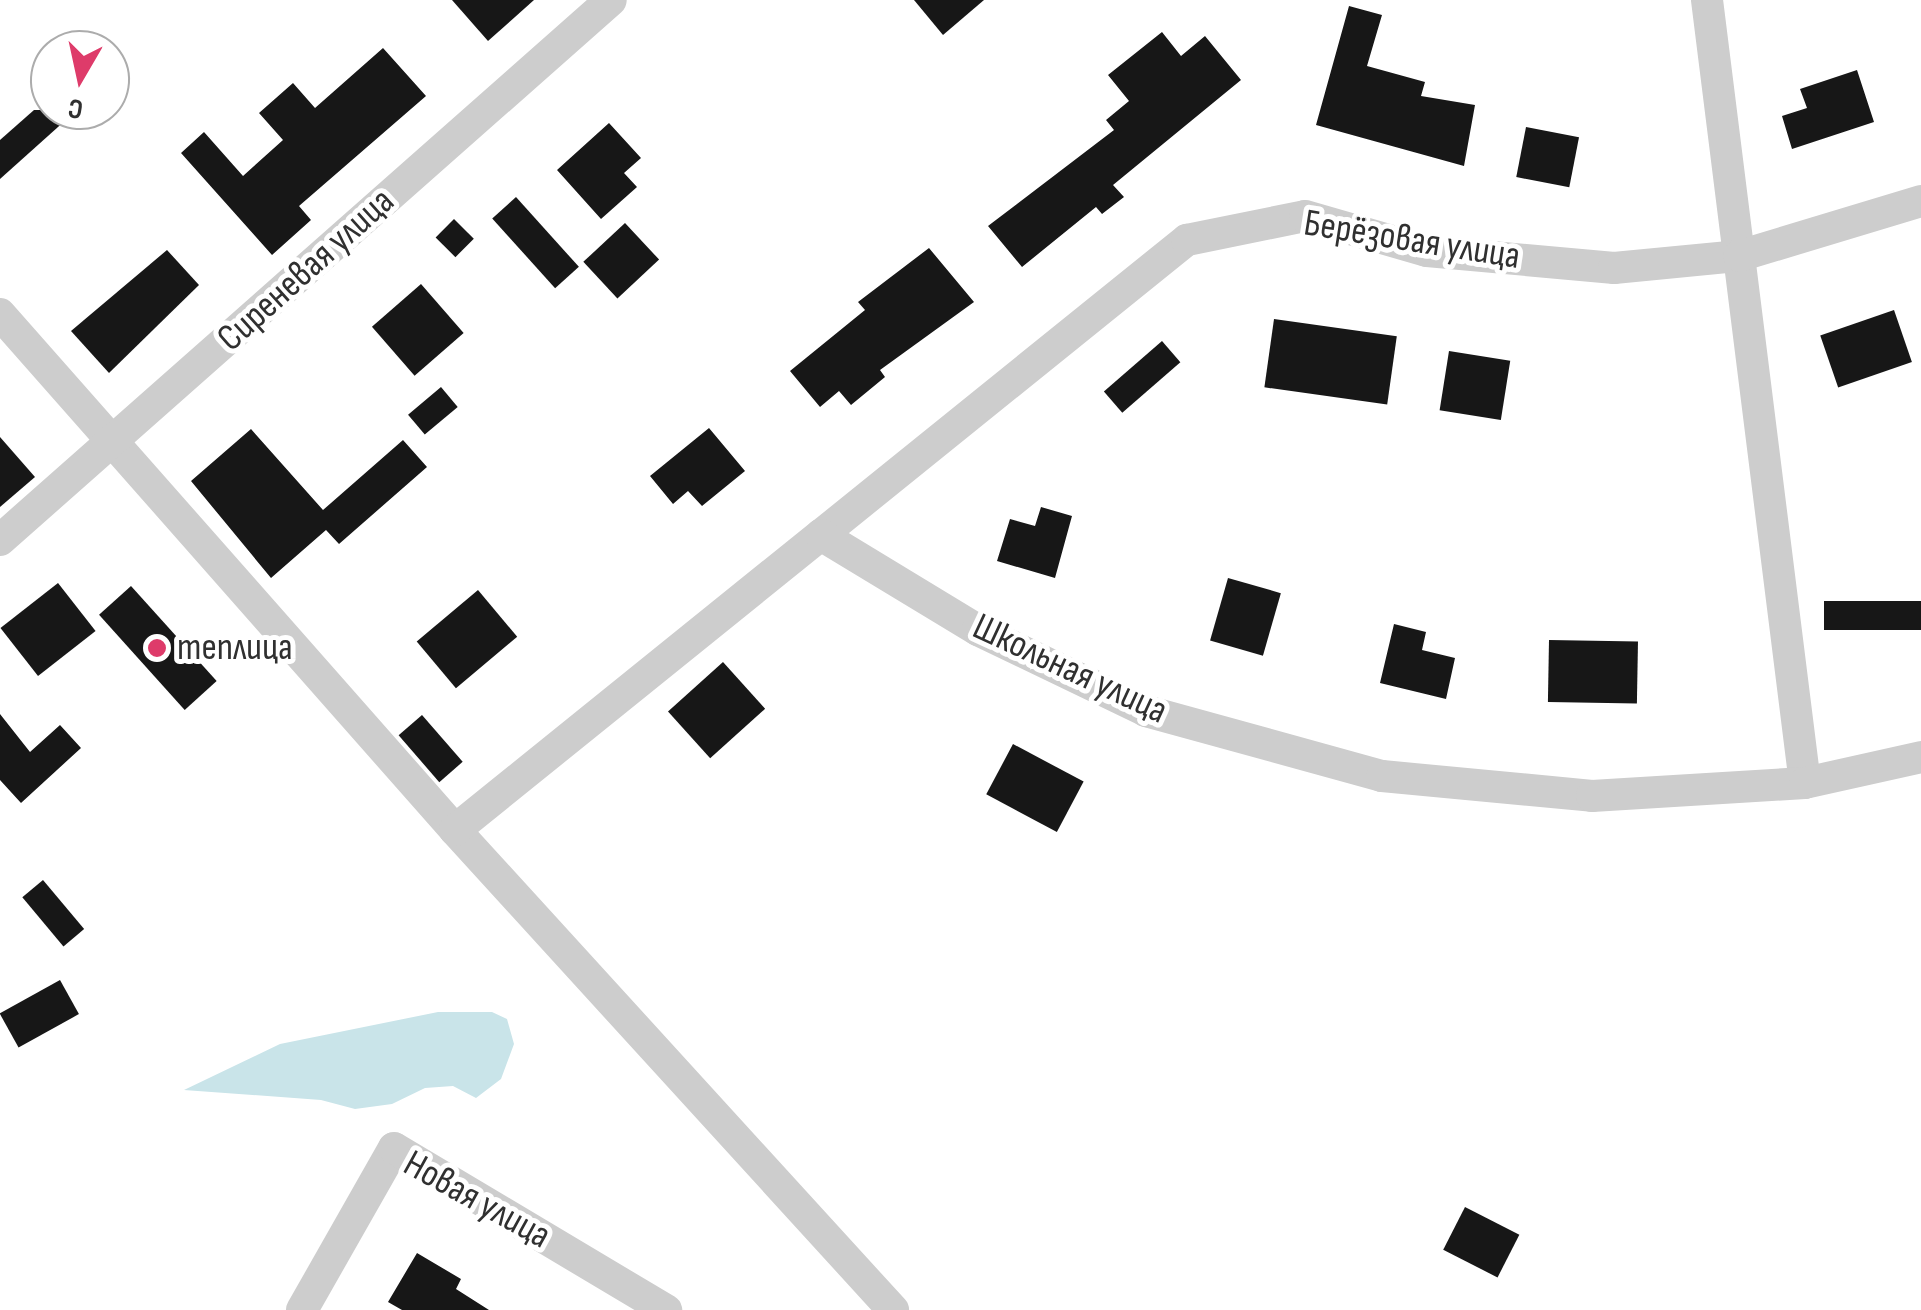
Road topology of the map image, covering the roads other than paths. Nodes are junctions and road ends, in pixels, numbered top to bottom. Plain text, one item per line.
1 (610, 0) edge
2 (1707, 0) edge
3 (1921, 201) edge
4 (1739, 256) junction
5 (0, 314) edge
6 (113, 442) junction
7 (821, 535) junction
8 (0, 540) edge
9 (1921, 757) edge
10 (1805, 783) junction
11 (455, 830) junction
12 (302, 1310) edge
13 (666, 1310) edge
14 (892, 1310) edge

1 - 6 street, Сиреневая улица
2 - 4 street
3 - 4 street, Берёзовая улица
4 - 7 street, Берёзовая улица
4 - 10 street
5 - 6 street
6 - 8 street, Сиреневая улица
6 - 11 street
7 - 10 street, Школьная улица
7 - 11 street
9 - 10 street, Школьная улица
11 - 14 street
12 - 13 street, Новая улица

